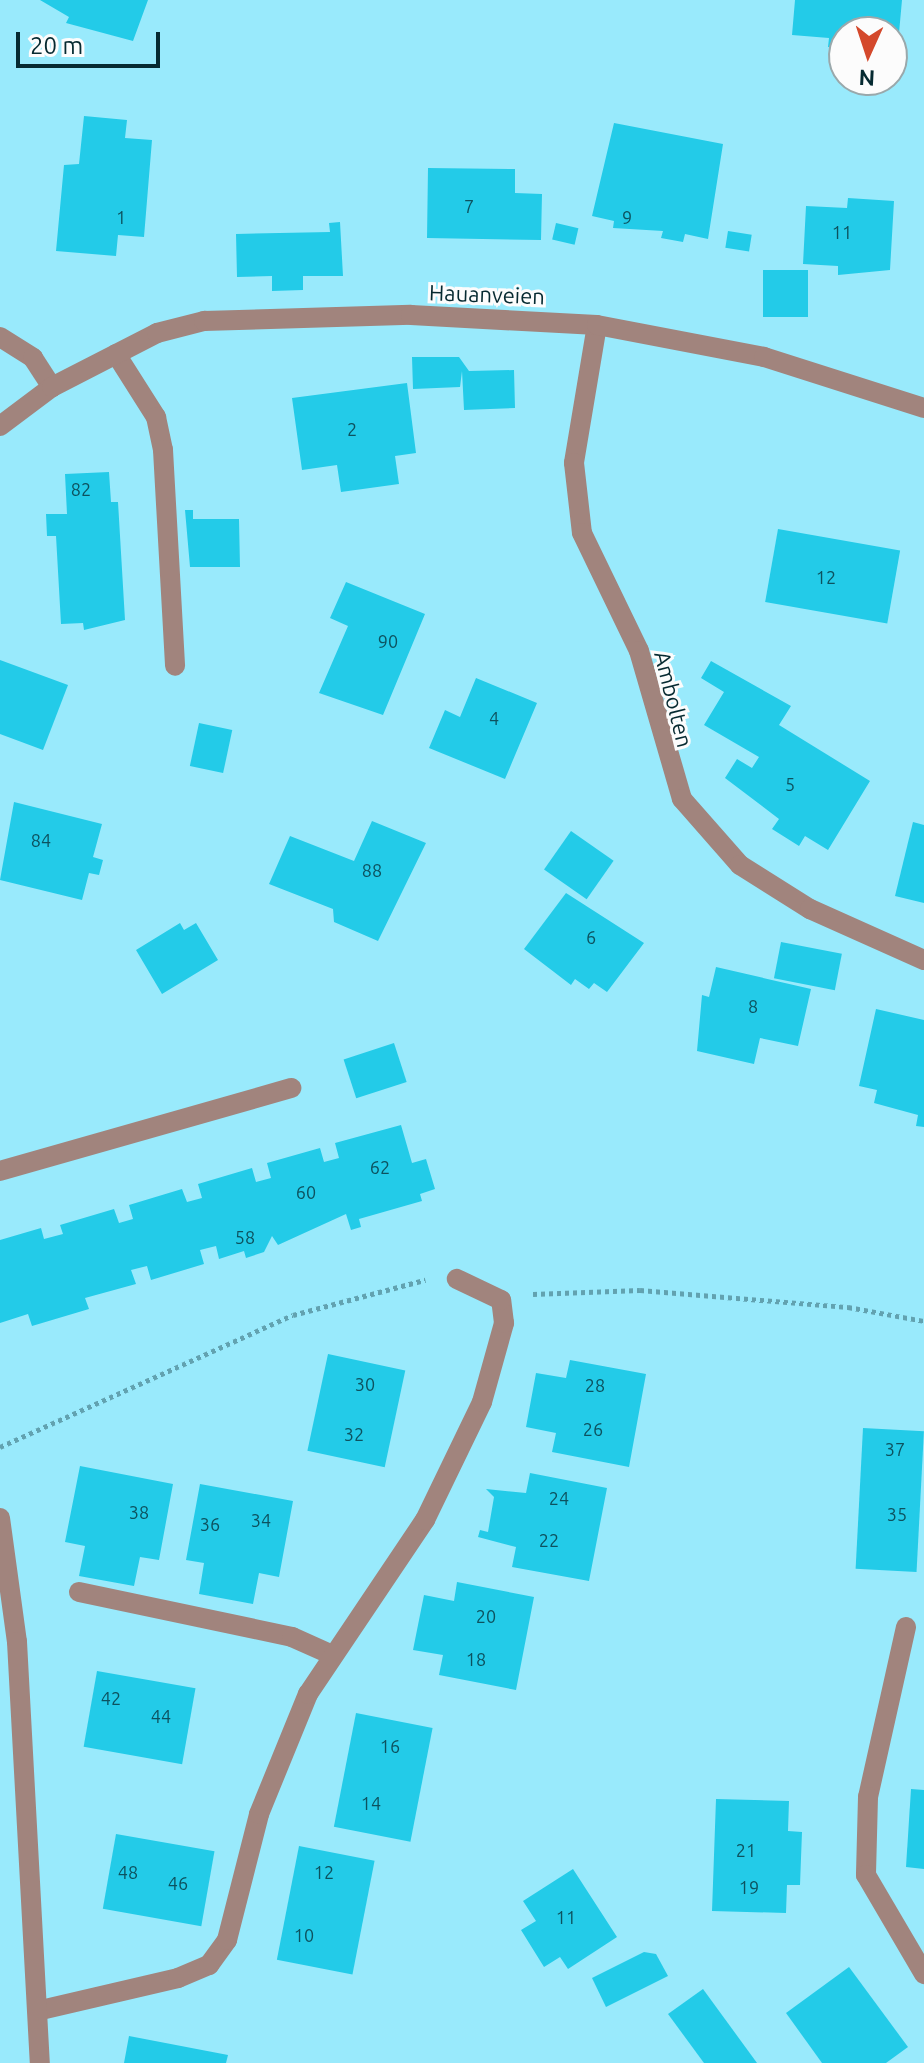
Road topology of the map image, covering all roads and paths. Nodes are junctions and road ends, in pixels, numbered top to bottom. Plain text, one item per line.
1 (597, 325) junction
2 (0, 337) edge
3 (116, 354) junction
4 (52, 387) junction
5 (924, 408) edge
6 (0, 426) edge
7 (175, 666) dead end
8 (924, 960) edge
9 (291, 1088) dead end
10 (0, 1171) edge
11 (457, 1279) joint
12 (501, 1300) junction
13 (924, 1321) edge
14 (0, 1447) edge
15 (0, 1518) edge
16 (79, 1592) dead end
17 (906, 1627) dead end
18 (330, 1654) junction
19 (924, 1974) edge
20 (41, 2010) junction
21 (40, 2063) edge

1 - 3 street, Hauanveien
1 - 5 street, Hauanveien
1 - 8 street, Ambolten
2 - 4 street
3 - 4 street, Hauanveien
3 - 7 street
4 - 6 street, Hauanveien
9 - 10 street
11 - 12 street
11 - 14 path
12 - 13 path
12 - 18 street
15 - 20 street
16 - 18 street
17 - 19 street
18 - 20 street
20 - 21 street

